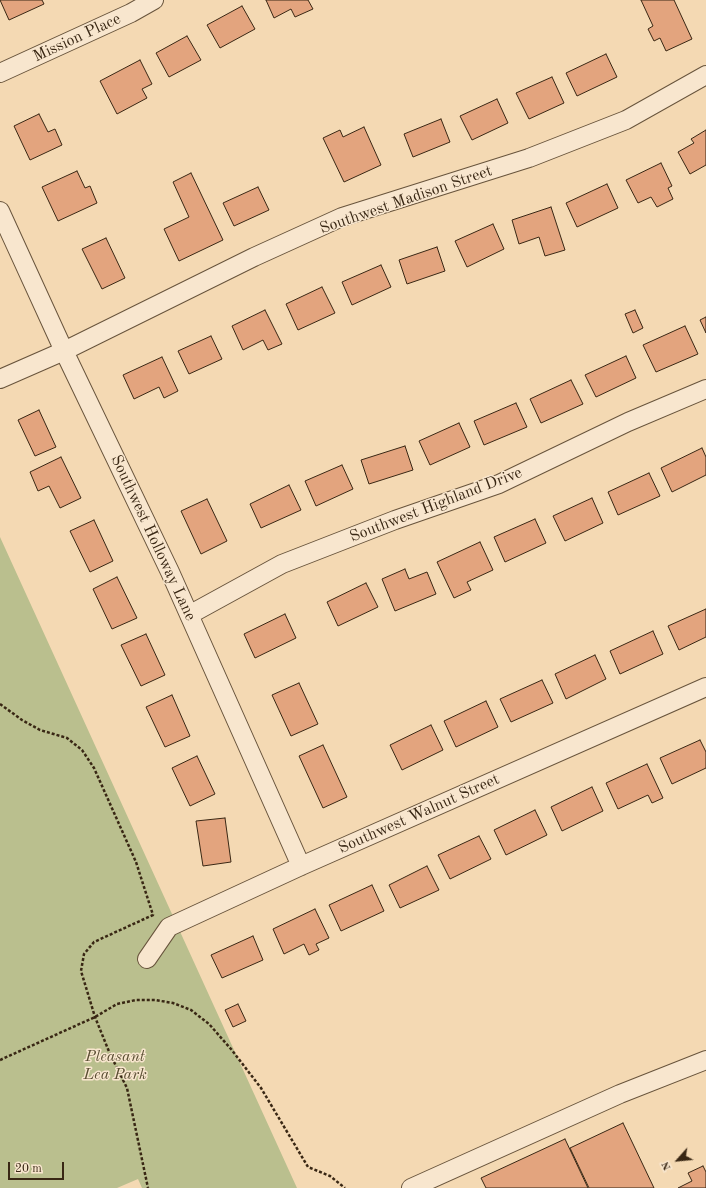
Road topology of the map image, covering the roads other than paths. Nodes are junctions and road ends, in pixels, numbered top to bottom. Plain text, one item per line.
1 (154, 0) edge
2 (0, 73) edge
3 (706, 75) edge
4 (0, 211) edge
5 (64, 351) junction
6 (0, 379) edge
7 (706, 389) edge
8 (189, 615) junction
9 (706, 687) edge
10 (301, 866) junction
11 (147, 959) dead end
12 (706, 1060) edge
13 (411, 1188) edge

1 - 2 street, Mission Place
3 - 5 street, Southwest Madison Street
4 - 5 street, Southwest Holloway Lane
5 - 6 street, Southwest Madison Street
5 - 8 street, Southwest Holloway Lane
7 - 8 street, Southwest Highland Drive
8 - 10 street, Southwest Holloway Lane
9 - 10 street, Southwest Walnut Street
10 - 11 street, Southwest Walnut Street
12 - 13 street

